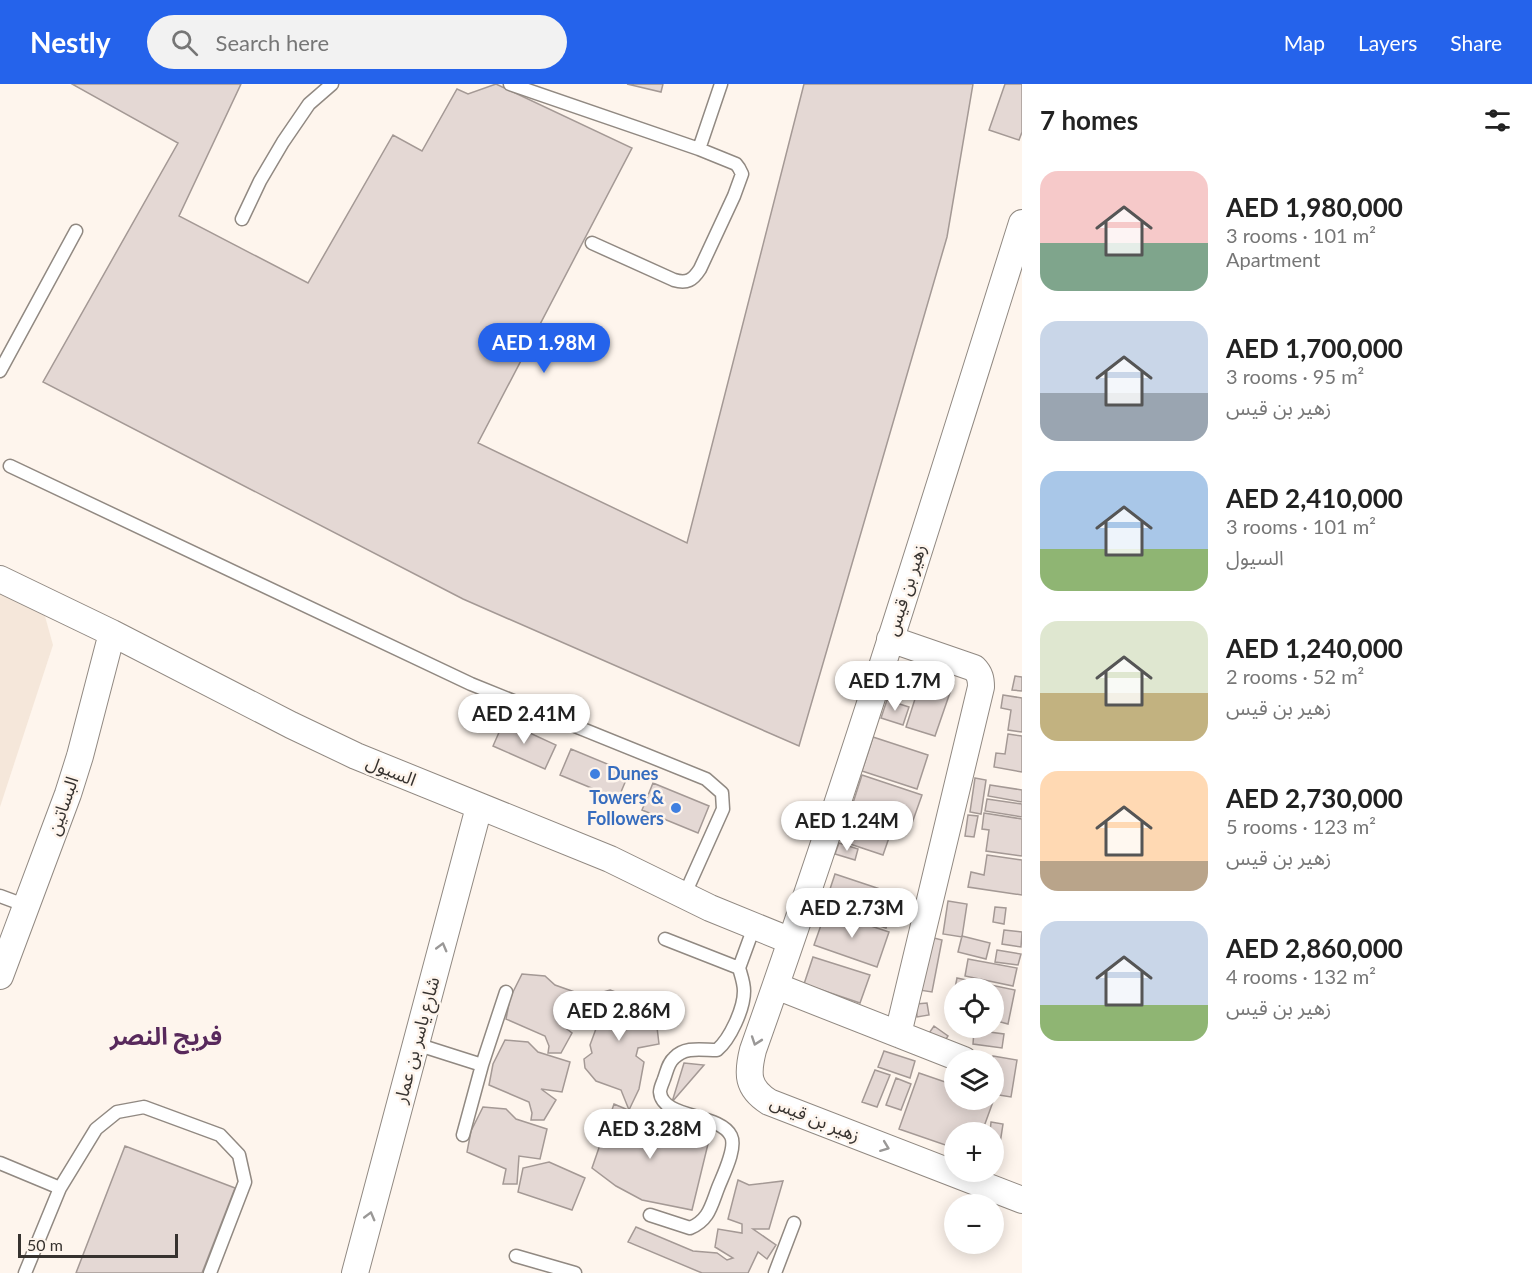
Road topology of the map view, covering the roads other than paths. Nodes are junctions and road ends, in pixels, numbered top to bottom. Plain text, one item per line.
1 (332, 84) edge
2 (510, 84) edge
3 (721, 84) edge
4 (699, 149) junction
5 (242, 219) dead end
6 (1022, 223) edge
7 (76, 231) dead end
8 (592, 243) dead end
9 (0, 371) edge
10 (10, 466) dead end
11 (0, 579) edge
12 (112, 633) junction
13 (890, 639) junction
14 (479, 807) junction
15 (0, 896) edge
16 (684, 896) junction
17 (27, 906) junction
18 (754, 927) junction
19 (665, 939) dead end
20 (791, 941) junction
21 (739, 968) junction
22 (0, 976) edge
23 (776, 986) junction
24 (506, 992) dead end
25 (898, 1034) junction
26 (416, 1044) junction
27 (944, 1052) edge
28 (482, 1065) junction
29 (463, 1135) dead end
30 (0, 1163) edge
31 (60, 1188) junction
32 (1022, 1200) edge
33 (650, 1215) dead end
34 (794, 1222) dead end
35 (516, 1256) dead end
36 (26, 1273) edge
37 (210, 1273) edge
38 (355, 1273) edge
39 (575, 1273) edge
40 (775, 1273) edge

1 - 5 lane
2 - 4 lane
3 - 4 lane
4 - 8 lane
6 - 13 street, زهير بن قيس
7 - 9 lane
10 - 16 lane
11 - 12 street, السيول
12 - 14 street, السيول
12 - 17 street, البساتين
13 - 20 street, زهير بن قيس
13 - 25 street
14 - 16 street, السيول
26 -> 14 street, شارع ياسر بن عمار
15 - 17 lane
16 - 18 street, السيول
17 - 22 street, البساتين
18 - 20 street, السيول
18 - 21 lane
19 - 21 lane
20 - 23 street, زهير بن قيس
21 - 33 lane
23 - 25 street
23 -> 32 street, زهير بن قيس
24 - 28 lane
25 - 27 street
26 - 28 lane
38 -> 26 street, شارع ياسر بن عمار
28 - 29 lane
30 - 31 lane
31 - 36 lane
31 - 37 lane
34 - 40 lane
35 - 39 lane

